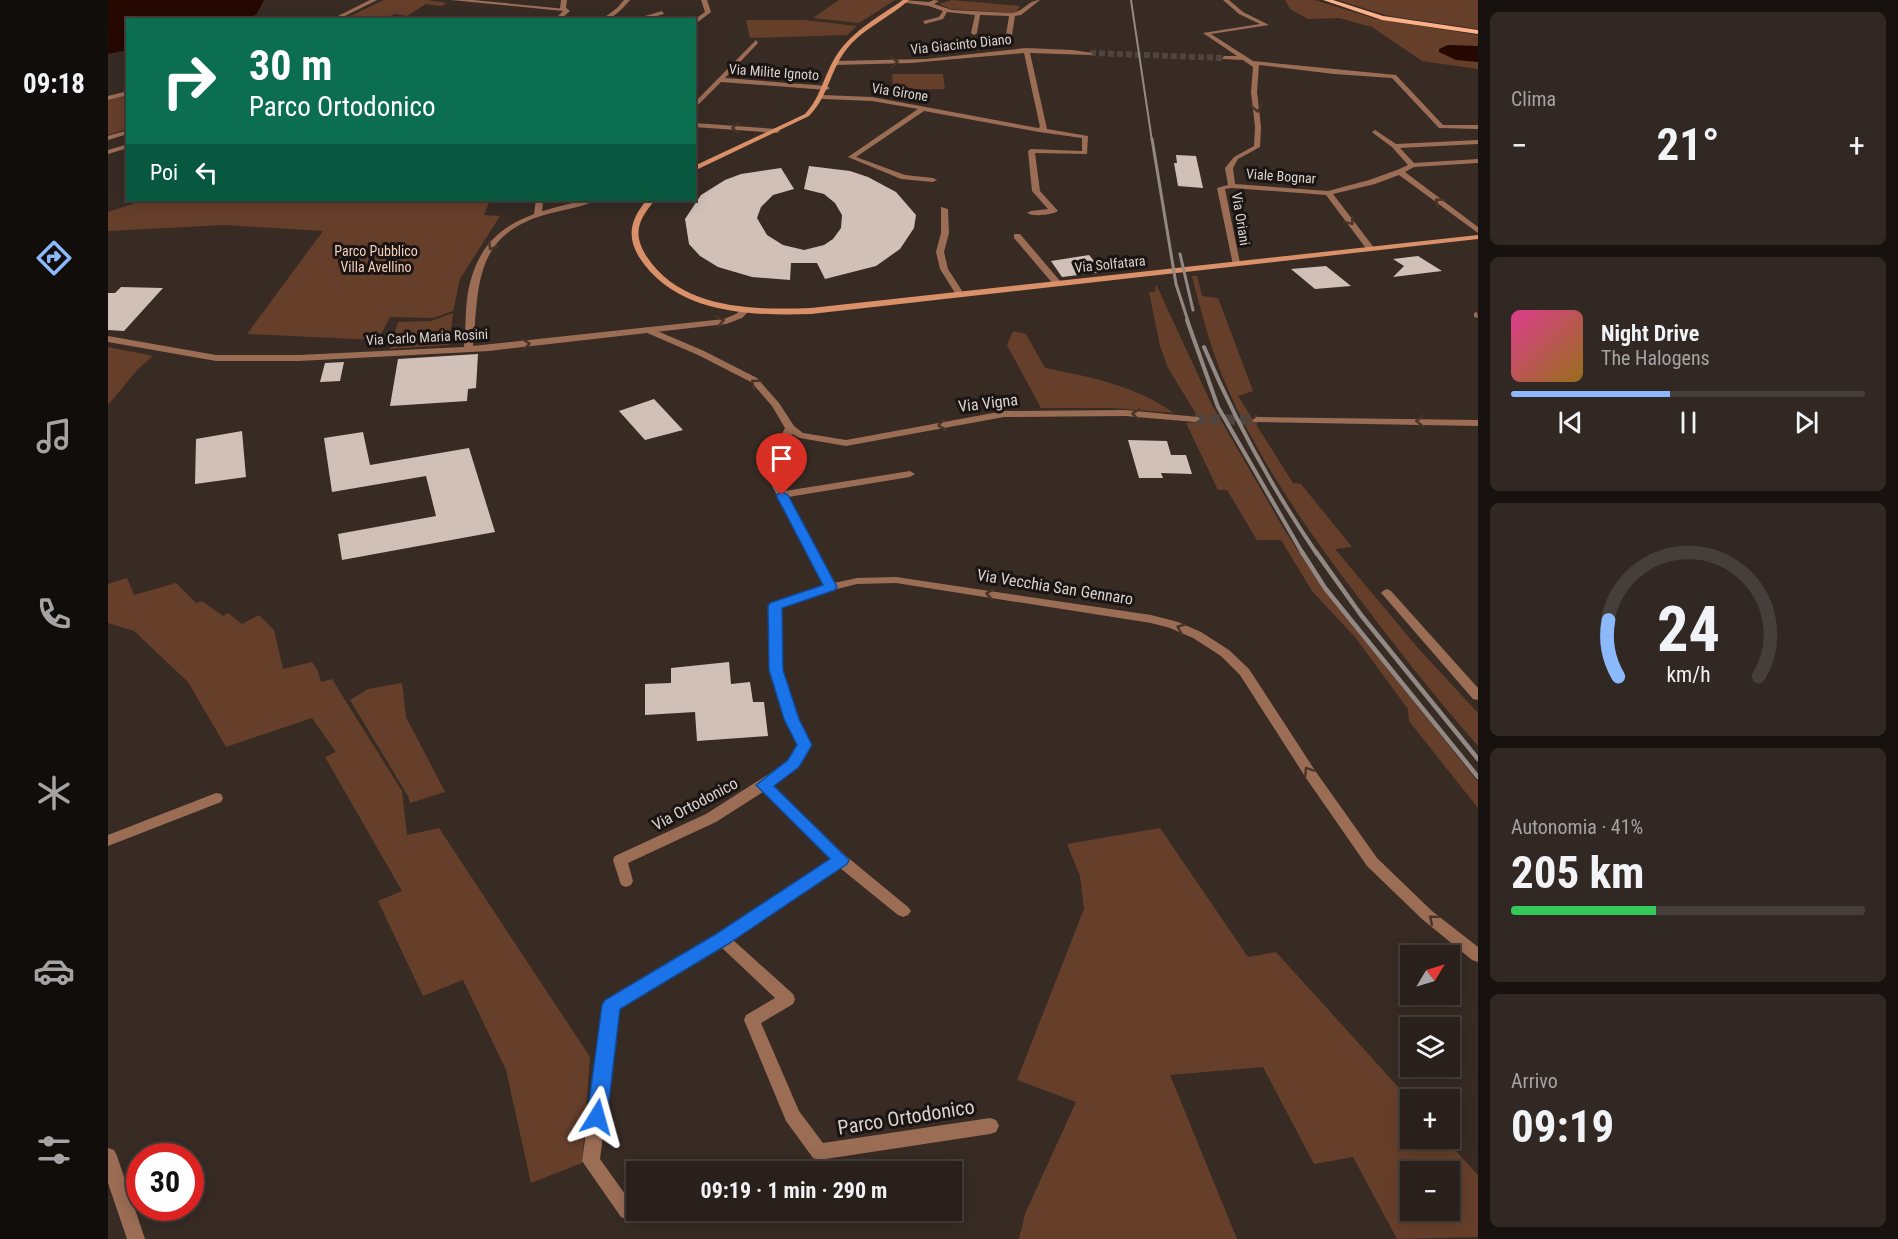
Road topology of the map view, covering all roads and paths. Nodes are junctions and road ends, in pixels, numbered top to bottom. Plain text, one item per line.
1 (374, 0) edge
2 (454, 0) edge
3 (564, 0) edge
4 (704, 0) edge
5 (938, 0) edge
6 (1036, 0) edge
7 (1226, 0) edge
8 (1326, 0) edge
9 (904, 1) edge
10 (627, 3) edge
11 (930, 4) junction
12 (563, 9) junction
13 (945, 11) junction
14 (662, 13) dead end
15 (978, 14) junction
16 (1012, 15) junction
17 (336, 18) edge
18 (550, 18) edge
19 (558, 18) edge
20 (606, 18) edge
21 (641, 18) edge
22 (696, 21) edge
23 (925, 22) dead end
24 (974, 33) dead end
25 (1478, 33) edge
26 (1009, 35) dead end
27 (756, 42) dead end
28 (1026, 50) junction
29 (1090, 52) tunnel mouth
30 (1224, 58) tunnel mouth
31 (1243, 58) junction
32 (835, 63) junction
33 (1254, 63) junction
34 (720, 80) junction
35 (826, 88) junction
36 (126, 94) edge
37 (823, 97) junction
38 (108, 98) edge
39 (696, 105) edge
40 (924, 108) junction
41 (696, 125) edge
42 (1478, 128) edge
43 (1039, 130) junction
44 (777, 131) junction
45 (1375, 132) dead end
46 (126, 133) edge
47 (108, 138) edge
48 (1478, 142) edge
49 (1455, 143) junction
50 (1394, 146) junction
51 (126, 147) edge
52 (1462, 149) dead end
53 (108, 152) edge
54 (1470, 154) dead end
55 (1478, 161) edge
56 (1412, 165) junction
57 (696, 169) edge
58 (1400, 172) junction
59 (933, 180) dead end
60 (1232, 186) junction
61 (1328, 193) junction
62 (539, 201) edge
63 (588, 201) edge
64 (650, 201) edge
65 (944, 209) dead end
66 (1031, 213) dead end
67 (538, 214) junction
68 (1478, 231) edge
69 (1017, 236) dead end
70 (1478, 237) edge
71 (1371, 249) junction
72 (1236, 264) junction
73 (1057, 283) junction
74 (960, 294) junction
75 (745, 311) junction
76 (648, 330) junction
77 (108, 339) edge
78 (468, 349) junction
79 (1194, 419) tunnel mouth
80 (1257, 420) tunnel mouth
81 (1478, 423) edge
82 (790, 429) junction
83 (910, 474) dead end
84 (782, 495) junction
85 (830, 587) junction
86 (1387, 592) dead end
87 (1478, 696) edge
88 (764, 785) junction
89 (216, 798) dead end
90 (108, 841) edge
91 (841, 860) junction
92 (626, 881) dead end
93 (903, 911) dead end
94 (722, 939) junction
95 (1478, 956) edge
96 (990, 1126) dead end
97 (108, 1156) edge
98 (626, 1208) edge
99 (136, 1239) edge

1 - 17 street
2 - 12 street
3 - 12 street
4 - 22 street
5 - 11 street
6 - 16 street
7 - 31 street
8 - 25 main road
9 - 11 street
9 - 32 main road
10 - 20 street
11 - 13 street
12 - 18 street
12 - 19 street
13 - 15 street
13 - 23 street
14 - 21 street
15 - 16 street
15 - 24 street
16 - 26 street
27 - 34 street
28 - 29 street, Via Giacinto Diano
32 -> 28 street, Via Giacinto Diano
28 - 43 street
30 - 31 street
31 - 33 street
32 - 35 main road
33 - 42 street
33 -> 60 street
34 - 35 street, Via Milite Ignoto
34 - 39 street
35 - 37 main road
36 - 38 street
37 - 40 street, Via Girone
37 - 44 main road
40 - 43 street, Via Girone
40 - 59 street
44 -> 41 street
43 - 66 street, Via Girone
44 - 57 main road
45 - 50 street
46 - 47 street
48 - 49 street
49 - 50 street
49 - 52 street
50 - 56 street
51 - 53 street
54 - 55 street
55 - 56 street, Viale Bognar
56 - 58 street, Viale Bognar
58 - 61 street, Viale Bognar
68 -> 58 street
60 - 61 street, Viale Bognar
60 - 72 street, Via Oriani
61 -> 71 street, Viale Bognar
62 - 67 street
63 - 67 street
64 - 75 main road, Via Solfatara
65 - 74 street
67 -> 78 street
69 - 73 street
70 - 71 main road, Via Solfatara
71 - 72 main road, Via Solfatara
72 - 73 main road, Via Solfatara
73 - 74 main road, Via Solfatara
74 - 75 main road, Via Solfatara
76 -> 75 street, Via Carlo Maria Rosini
78 -> 76 street, Via Carlo Maria Rosini
82 -> 76 street
77 - 78 street, Via Carlo Maria Rosini
79 -> 82 street, Via Vigna
81 -> 80 street
82 - 84 street
83 - 84 street
84 - 85 street
85 - 88 street, Via Ortodonico
95 -> 85 street, Via Vecchia San Gennaro
86 - 87 street
88 - 91 street
88 - 92 street, Via Ortodonico
89 - 90 street
91 - 93 street
91 - 94 street
94 - 96 street, Parco Ortodonico
94 - 98 street
97 - 99 street

